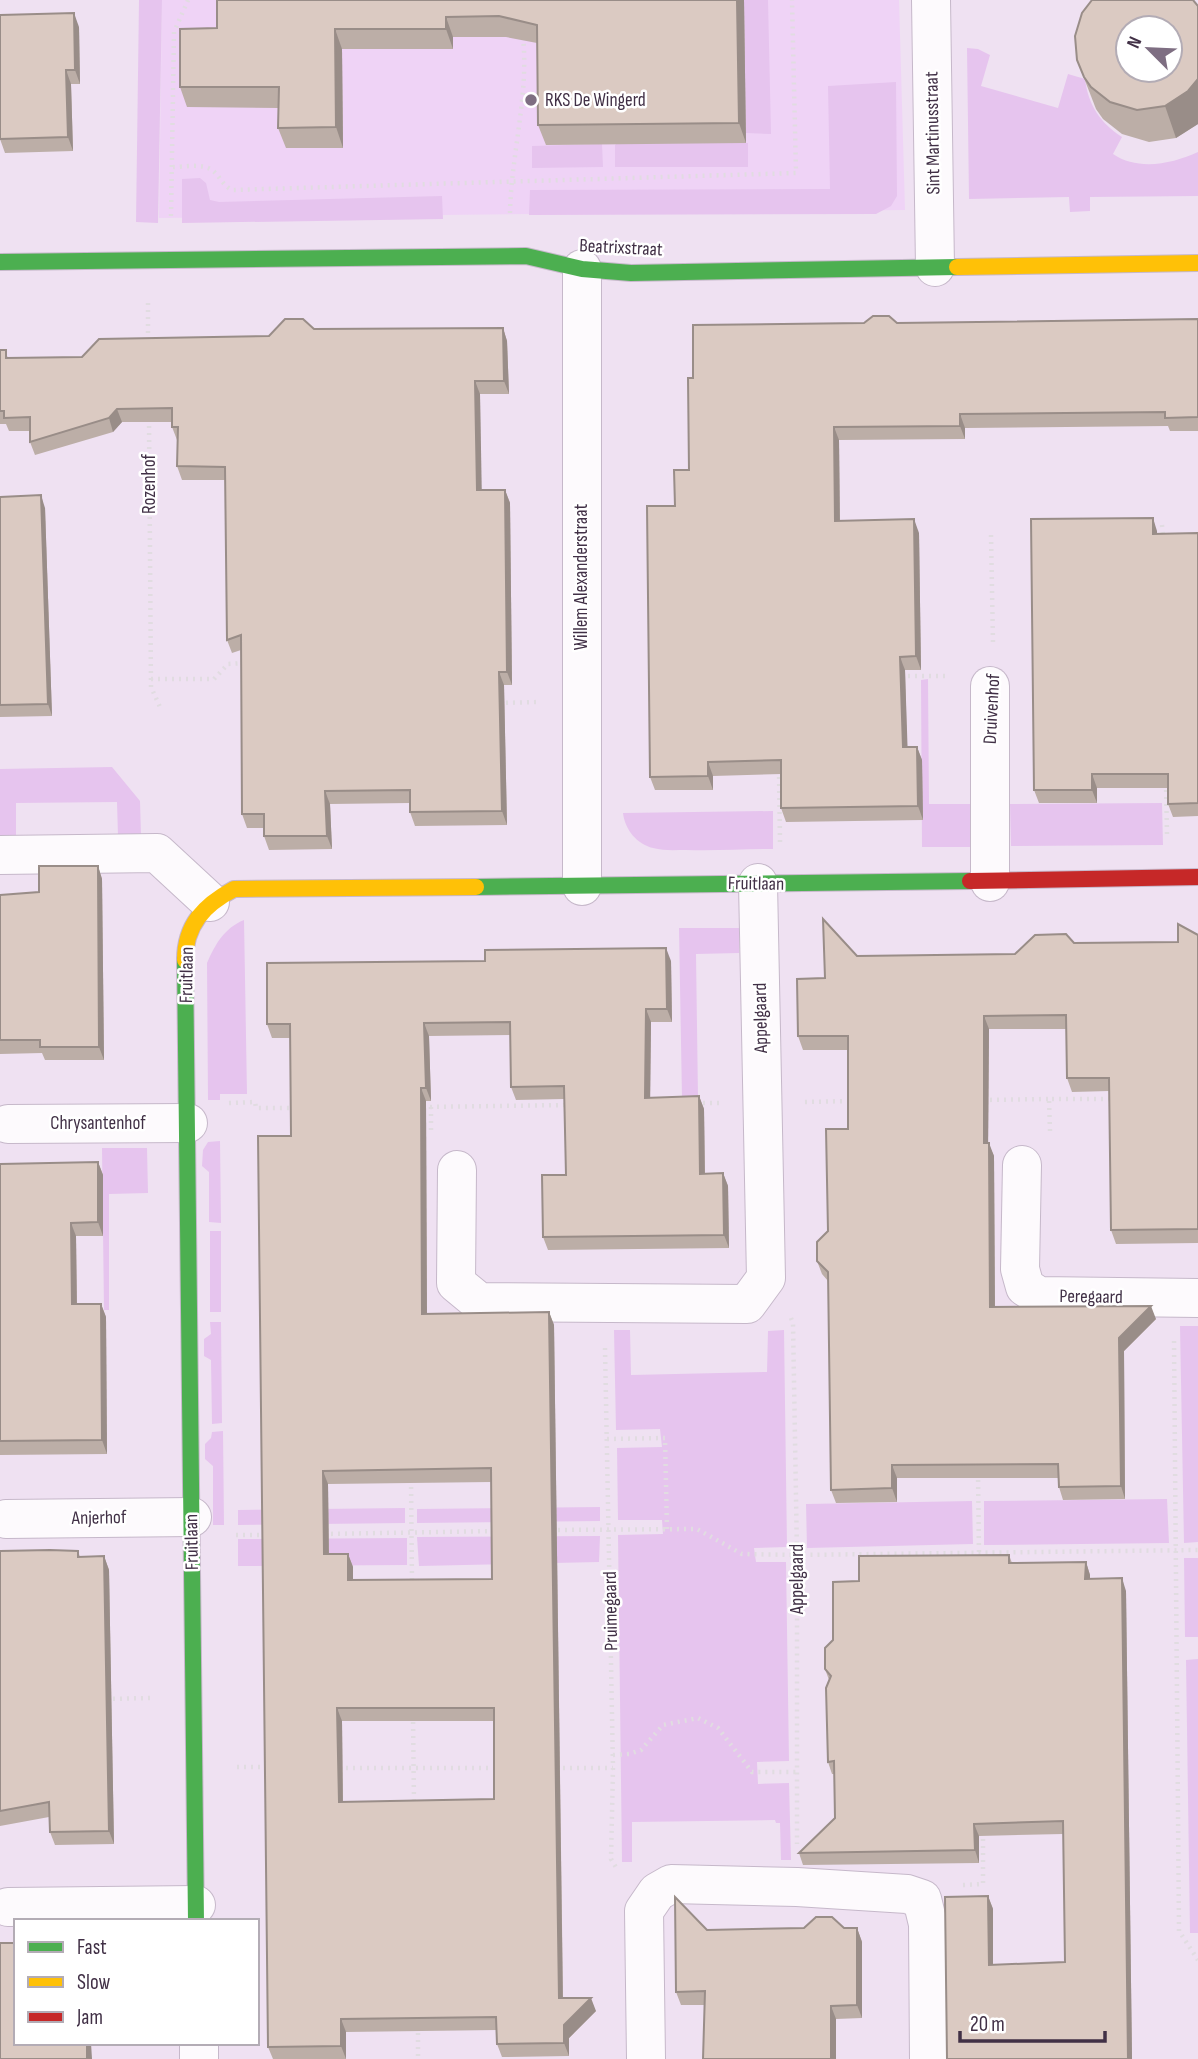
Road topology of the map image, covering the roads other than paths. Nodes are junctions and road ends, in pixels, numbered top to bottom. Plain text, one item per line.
1 (931, 0) edge
2 (0, 262) edge
3 (1198, 263) edge
4 (934, 267) junction
5 (582, 269) junction
6 (992, 681) road end
7 (0, 855) edge
8 (1198, 877) edge
9 (990, 882) junction
10 (769, 884) junction
11 (582, 886) junction
12 (210, 902) junction
13 (187, 1113) junction
14 (8, 1124) dead end
15 (1022, 1165) road end
16 (457, 1170) dead end
17 (1186, 1298) edge
18 (6, 1519) dead end
19 (192, 1526) junction
20 (8, 1907) dead end
21 (196, 1913) edge
22 (646, 2059) edge
23 (929, 2059) edge

1 - 4 street, Sint Martinusstraat
2 - 5 street, Beatrixstraat
3 - 4 street, Beatrixstraat
4 - 5 street, Beatrixstraat
5 - 11 street, Willem Alexanderstraat
6 - 9 street, Druivenhof
7 - 12 street
8 - 9 street, Fruitlaan
9 - 10 street, Fruitlaan
10 - 11 street, Fruitlaan
10 - 16 street, Appelgaard
11 - 12 street, Fruitlaan
12 - 13 street, Fruitlaan
13 - 14 street, Chrysantenhof
13 - 19 street, Fruitlaan
15 - 17 street, Peregaard
18 - 19 street, Anjerhof
19 - 21 street, Fruitlaan
20 - 21 street
22 - 23 street

